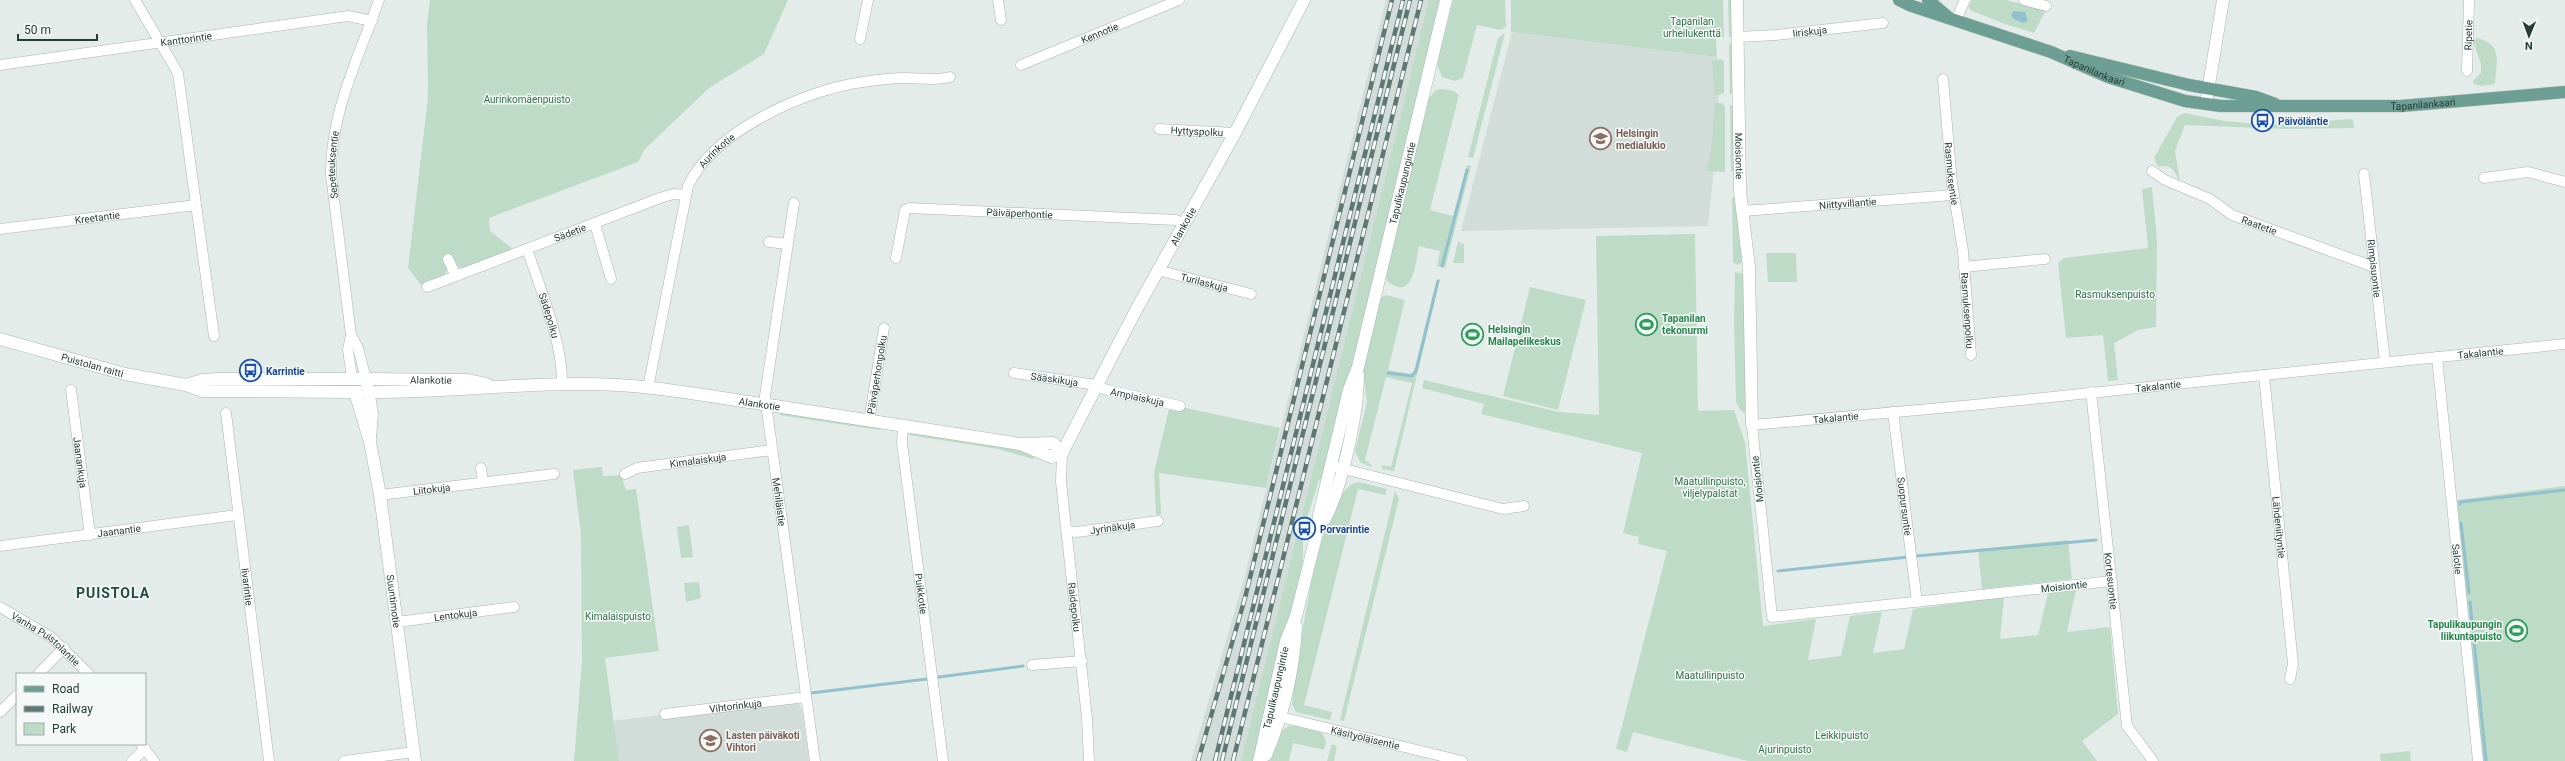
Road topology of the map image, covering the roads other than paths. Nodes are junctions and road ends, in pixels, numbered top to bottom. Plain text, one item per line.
1 (135, 0) edge
2 (379, 0) edge
3 (868, 0) edge
4 (998, 0) edge
5 (1179, 0) edge
6 (1304, 0) edge
7 (1446, 0) edge
8 (1737, 0) edge
9 (1900, 0) edge
10 (1928, 0) edge
11 (1965, 0) edge
12 (2024, 0) edge
13 (2223, 0) edge
14 (2469, 0) edge
15 (2046, 6) dead end
16 (1952, 18) junction
17 (1001, 20) dead end
18 (372, 21) junction
19 (1883, 22) dead end
20 (1737, 37) junction
21 (860, 39) dead end
22 (159, 42) junction
23 (2051, 52) junction
24 (0, 65) edge
25 (1021, 65) dead end
26 (2467, 70) dead end
27 (950, 78) dead end
28 (1943, 79) dead end
29 (2208, 88) junction
30 (2565, 92) edge
31 (2206, 103) junction
32 (2280, 105) junction
33 (1159, 129) dead end
34 (1234, 133) junction
35 (2152, 171) dead end
36 (2364, 174) dead end
37 (2484, 178) dead end
38 (2565, 182) edge
39 (686, 194) junction
40 (1953, 195) junction
41 (794, 203) dead end
42 (196, 205) junction
43 (1743, 211) junction
44 (1183, 223) junction
45 (595, 224) junction
46 (0, 229) edge
47 (770, 242) dead end
48 (788, 244) junction
49 (526, 249) junction
50 (896, 258) dead end
51 (448, 259) dead end
52 (2045, 259) dead end
53 (1964, 267) junction
54 (2374, 267) junction
55 (1157, 270) junction
56 (456, 276) junction
57 (611, 278) dead end
58 (427, 287) dead end
59 (1251, 294) dead end
60 (884, 328) dead end
61 (351, 335) junction
62 (214, 336) dead end
63 (0, 340) edge
64 (2565, 344) edge
65 (1971, 355) dead end
66 (2438, 357) junction
67 (2385, 362) junction
68 (1014, 374) dead end
69 (2264, 375) junction
70 (352, 378) junction
71 (366, 378) junction
72 (562, 384) junction
73 (186, 385) junction
74 (496, 385) junction
75 (1096, 386) junction
76 (648, 388) junction
77 (70, 390) dead end
78 (355, 392) junction
79 (369, 392) junction
80 (2091, 392) junction
81 (766, 405) junction
82 (1180, 406) dead end
83 (1893, 412) junction
84 (226, 413) dead end
85 (869, 421) junction
86 (1752, 425) junction
87 (903, 426) junction
88 (370, 442) junction
89 (772, 450) junction
90 (1062, 453) junction
91 (1337, 467) junction
92 (481, 468) dead end
93 (554, 474) dead end
94 (625, 474) dead end
95 (483, 482) junction
96 (380, 495) junction
97 (1524, 506) dead end
98 (237, 515) junction
99 (1158, 521) dead end
100 (1067, 531) junction
101 (90, 535) junction
102 (0, 546) edge
103 (2112, 581) junction
104 (1917, 602) junction
105 (0, 607) edge
106 (514, 607) dead end
107 (397, 622) junction
108 (64, 648) junction
109 (1082, 661) junction
110 (1032, 665) dead end
111 (39, 673) edge
112 (88, 673) edge
113 (2290, 679) dead end
114 (16, 696) edge
115 (806, 697) junction
116 (0, 712) edge
117 (665, 714) dead end
118 (1275, 715) junction
119 (143, 746) edge
120 (414, 756) edge
121 (132, 761) edge
122 (154, 761) edge
123 (269, 761) edge
124 (344, 761) edge
125 (815, 761) edge
126 (943, 761) edge
127 (1089, 761) edge
128 (1259, 761) edge
129 (1263, 761) edge
130 (1462, 761) edge
131 (2153, 761) edge
132 (2478, 761) edge

1 - 22 street
2 - 18 street, Sepeteuksentie
3 - 21 street
4 - 17 street
5 - 25 street, Kennotie
6 - 34 street, Alankotie
7 - 91 street, Tapulikaupungintie
8 - 20 street, Moisiontie
9 - 16 main road, Tapanilankaari
10 - 16 main road, Tapanilankaari
11 - 16 street
12 - 15 street
13 - 29 street
14 - 26 street, Ripetie
16 - 23 main road, Tapanilankaari
18 - 22 street, Kanttorintie
18 - 61 street, Sepeteuksentie
19 - 20 street, Iiriskuja
20 - 43 street, Moisiontie
22 - 24 street, Kanttorintie
22 - 42 street
23 - 29 main road, Tapanilankaari
23 - 31 main road, Tapanilankaari
27 - 39 street, Aurinkotie
28 - 40 street, Rasmuksentie
29 - 31 street
29 - 32 main road, Tapanilankaari
30 - 32 main road, Tapanilankaari
31 - 32 main road, Tapanilankaari
33 - 34 street, Hyttyspolku
34 - 44 street, Alankotie
35 - 54 street, Raatetie
36 - 54 street, Rimpisuontie
37 - 38 street
39 - 45 street, Sädetie
39 - 76 street, Aurinkotie
40 - 43 street, Niittyvillantie
40 - 53 street, Rasmuksentie
41 - 48 street, Mehiläistie
42 - 46 street, Kreetantie
42 - 62 street
43 - 86 street, Moisiontie
44 - 50 street, Päiväperhontie
44 - 55 street, Alankotie
45 - 49 street, Sädetie
45 - 57 street
47 - 48 street
48 - 81 street, Mehiläistie
49 - 56 street, Sädetie
49 - 72 street, Sädepolku
51 - 56 street
52 - 53 street
53 - 65 street, Rasmuksenpolku
54 - 67 street, Rimpisuontie
55 - 59 street, Turilaskuja
55 - 75 street, Alankotie
56 - 58 street, Sädetie
60 - 85 street, Päiväperhonpolku
61 - 70 street, Sepeteuksentie
61 - 71 street, Sepeteuksentie
63 - 73 street, Puistolan raitti
64 - 66 street, Takalantie
66 - 67 street, Takalantie
66 - 132 street, Salotie
67 - 69 street, Takalantie
68 - 75 street, Sääskikuja
69 - 80 street, Takalantie
69 - 113 street, Lähdeniityntie
70 - 71 street, Puistolan raitti
70 - 73 street, Puistolan raitti
70 - 78 street, Suuntimotie
71 - 74 street, Alankotie
71 - 79 street, Suuntimotie
72 - 74 street, Alankotie
72 - 76 street, Alankotie
73 - 78 street, Puistolan raitti
74 - 79 street, Alankotie
75 - 82 street, Ampiaiskuja
75 - 90 street, Alankotie
76 - 81 street, Alankotie
77 - 101 street, Jaanankuja
78 - 79 street, Puistolan raitti
78 - 88 street, Suuntimotie
79 - 88 street, Suuntimotie
80 - 83 street, Takalantie
80 - 103 street, Kortesuontie
81 - 85 street, Alankotie
81 - 89 street, Mehiläistie
83 - 86 street, Takalantie
83 - 104 street, Suopursuntie
84 - 98 street, Iivarintie
85 - 87 street, Alankotie
86 - 104 street, Moisiontie
87 - 90 street, Alankotie
87 - 126 street, Puikkotie
88 - 96 street, Suuntimotie
89 - 94 street, Kimalaiskuja
89 - 115 street, Mehiläistie
90 - 100 street, Raidepolku
91 - 97 street
91 - 118 street, Tapulikaupungintie
92 - 95 street
93 - 95 street, Liitokuja
95 - 96 street, Liitokuja
96 - 107 street, Suuntimotie
98 - 101 street, Jaanantie
98 - 123 street, Iivarintie
99 - 100 street, Jyrinäkuja
100 - 109 street, Raidepolku
101 - 102 street, Jaanantie
103 - 104 street, Moisiontie
103 - 131 street, Kortesuontie
105 - 108 street, Vanha Puistolantie
106 - 107 street, Lentokuja
107 - 120 street, Suuntimotie
108 - 111 street
108 - 112 street, Vanha Puistolantie
109 - 110 street
109 - 127 street, Raidepolku
114 - 116 street
115 - 117 street, Vihtorinkuja
115 - 125 street, Mehiläistie
118 - 128 street, Tapulikaupungintie
118 - 129 street, Tapulikaupungintie
118 - 130 street, Käsityöläisentie
119 - 121 street
119 - 122 street
120 - 124 street

